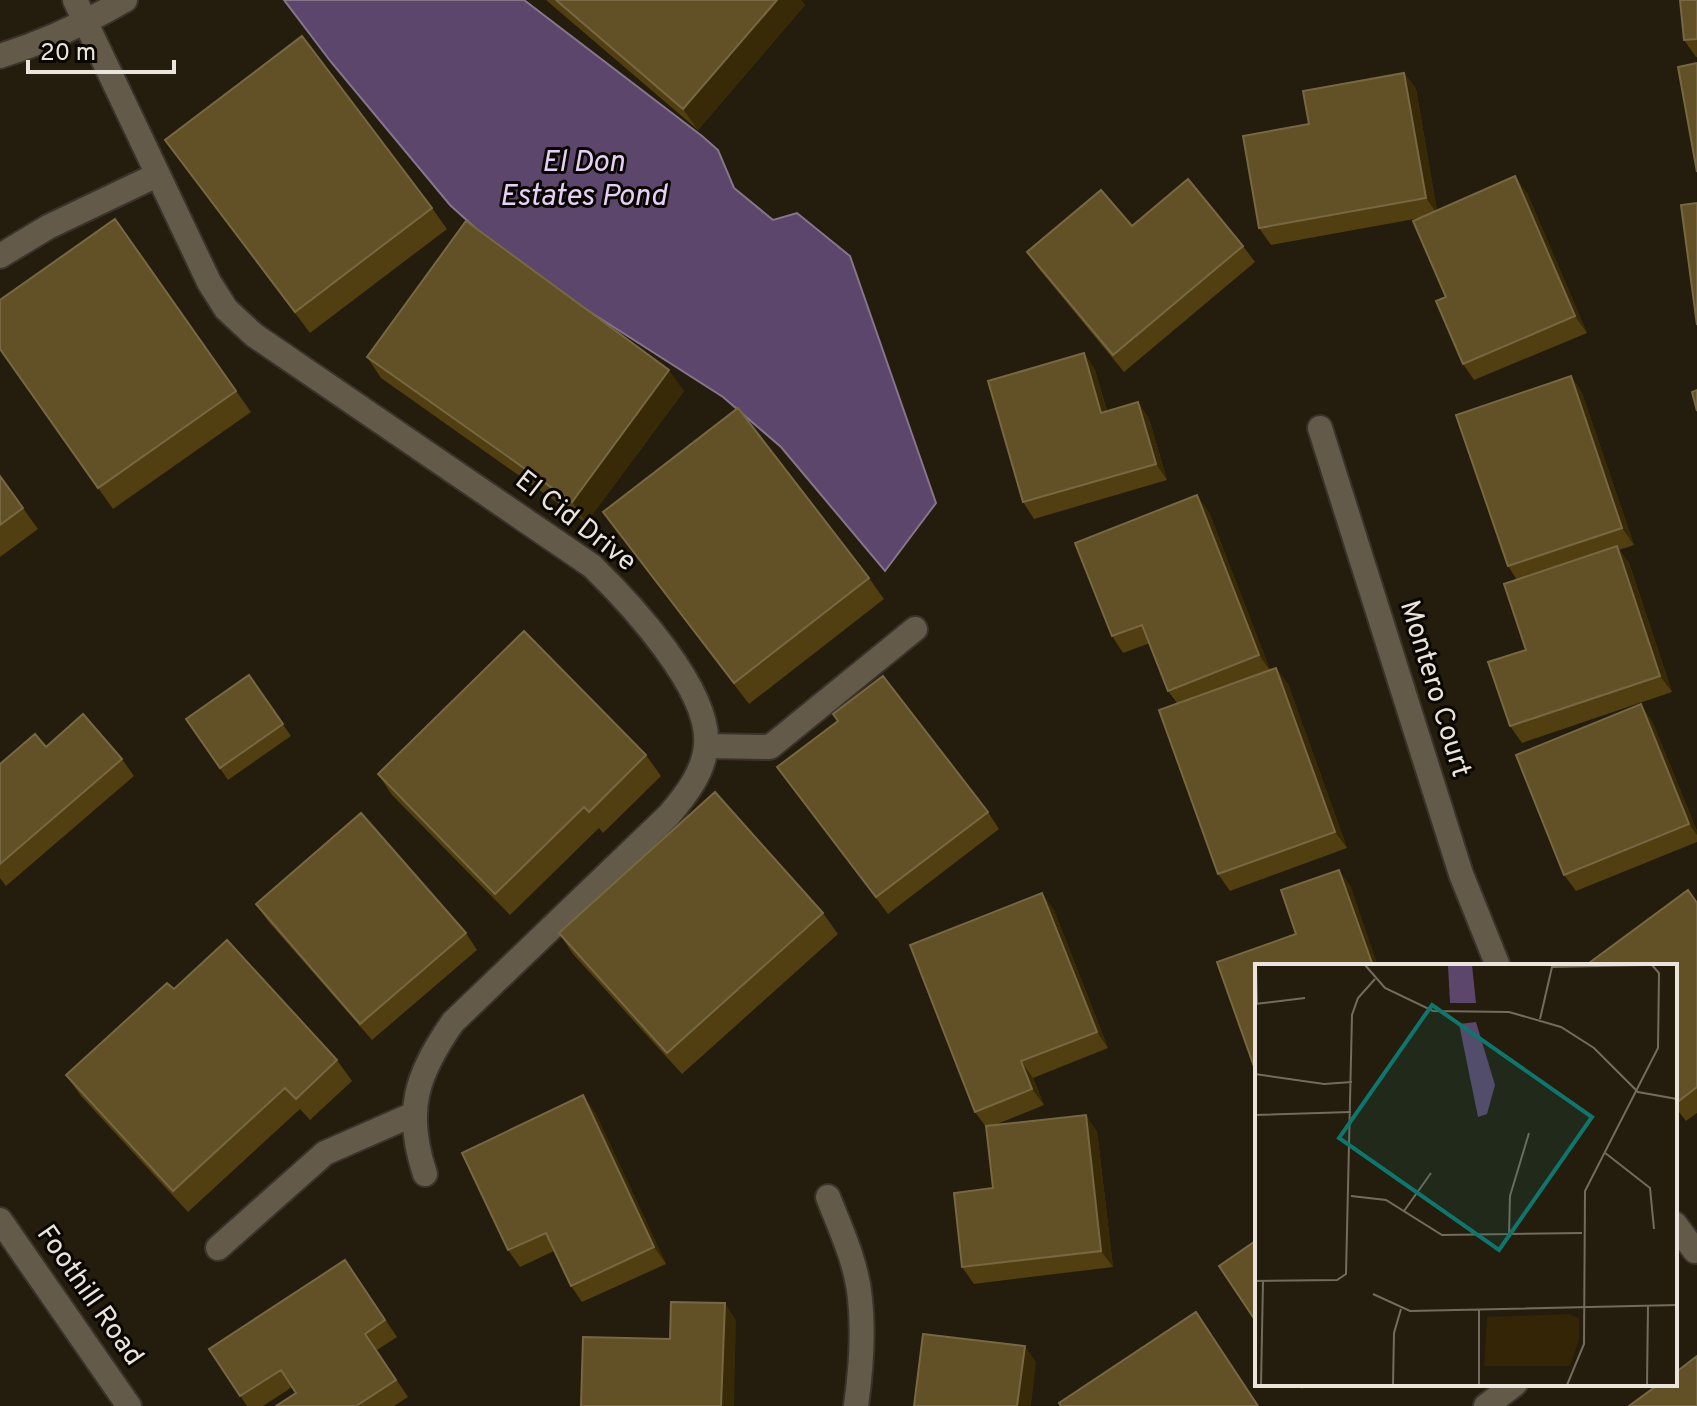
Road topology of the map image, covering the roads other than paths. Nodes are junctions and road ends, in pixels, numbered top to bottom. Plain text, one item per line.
1 (75, 0) edge
2 (125, 0) edge
3 (86, 23) junction
4 (0, 56) edge
5 (157, 175) junction
6 (0, 256) edge
7 (1320, 428) dead end
8 (915, 629) dead end
9 (706, 746) junction
10 (1497, 964) edge
11 (414, 1114) junction
12 (425, 1174) dead end
13 (828, 1197) dead end
14 (0, 1220) edge
15 (1677, 1228) edge
16 (218, 1248) dead end
17 (1689, 1255) edge
18 (1512, 1386) edge
19 (129, 1406) edge
20 (856, 1406) edge
21 (1486, 1406) edge

1 - 3 street, El Cid Drive
2 - 3 street
3 - 4 street
3 - 5 street, El Cid Drive
5 - 6 street
5 - 9 street, El Cid Drive
7 - 10 street, Montero Court
8 - 9 street
9 - 11 street, El Cid Drive
11 - 12 street, El Cid Drive
11 - 16 street
13 - 20 street
14 - 19 street, Foothill Road
15 - 17 street
18 - 21 street

